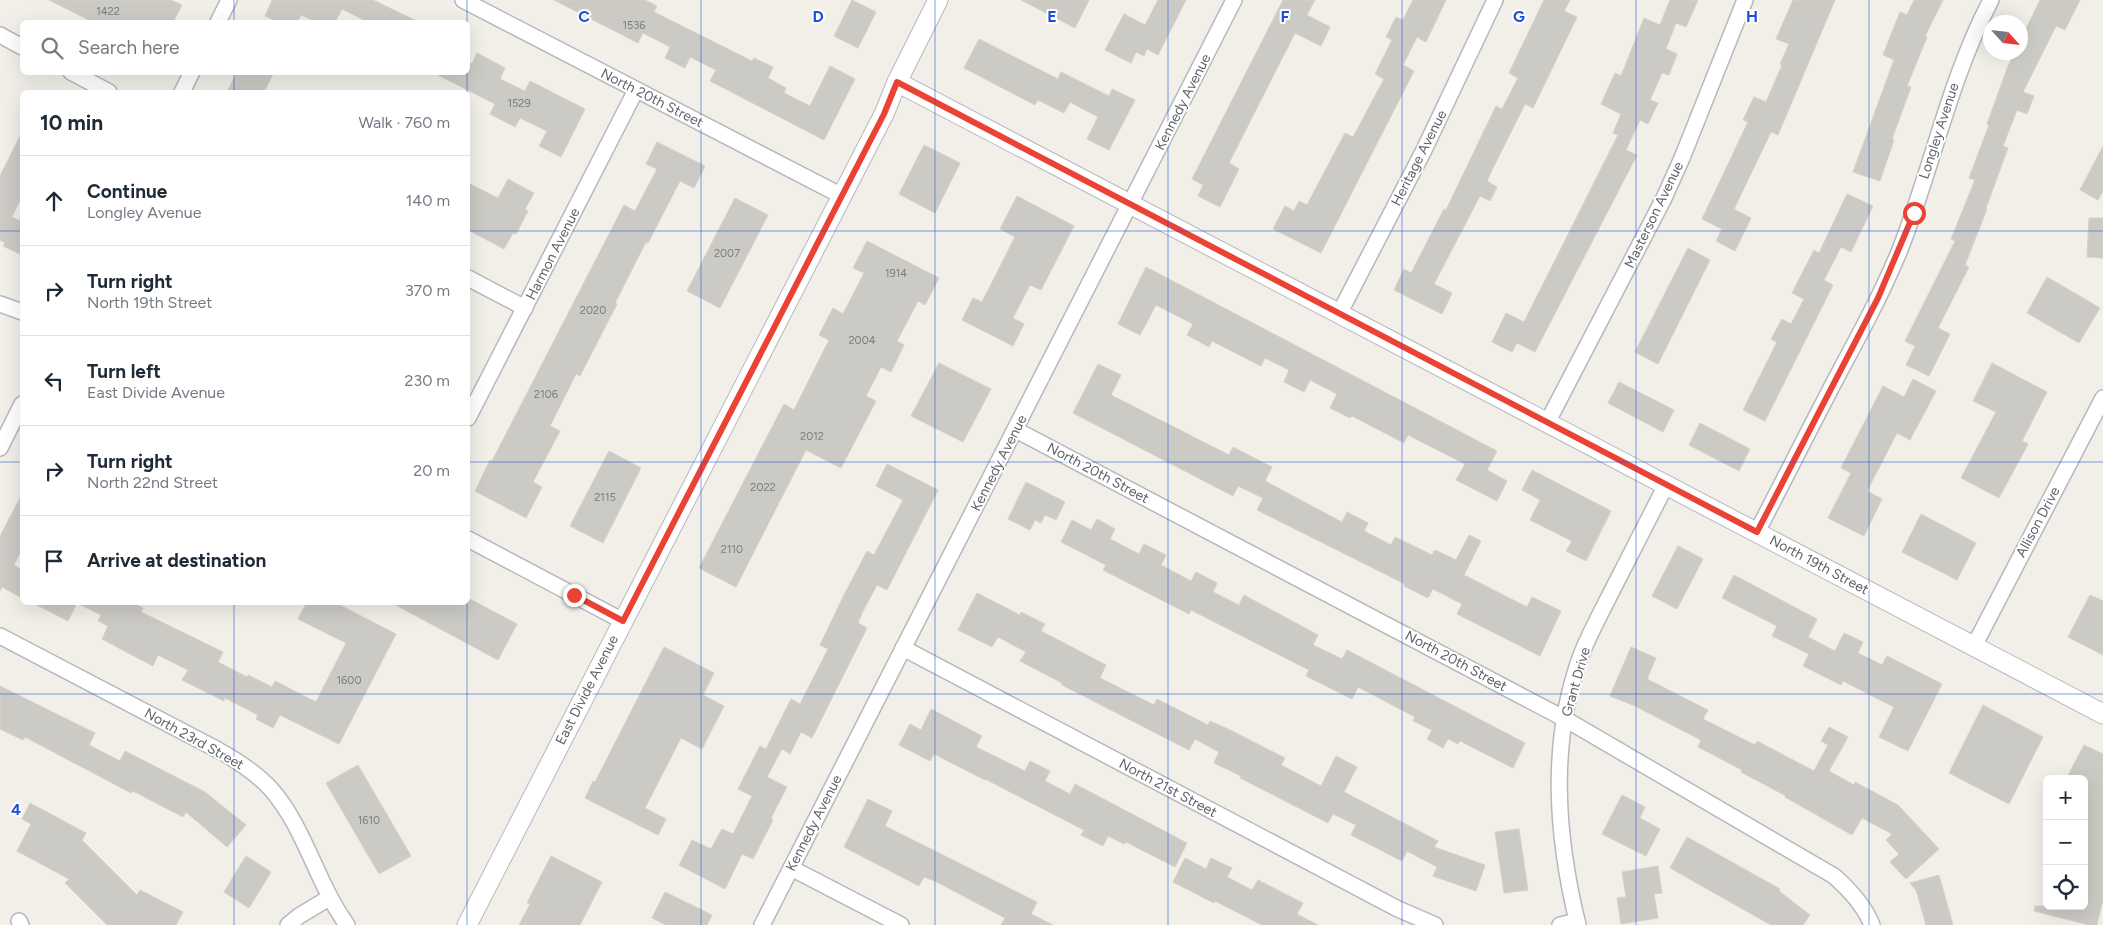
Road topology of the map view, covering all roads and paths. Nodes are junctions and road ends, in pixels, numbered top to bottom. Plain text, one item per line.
1 (229, 0) edge
2 (463, 0) edge
3 (938, 0) edge
4 (1234, 0) edge
5 (1495, 0) edge
6 (1745, 0) edge
7 (1991, 0) edge
8 (219, 20) edge
9 (0, 35) edge
10 (20, 46) edge
11 (77, 75) edge
12 (190, 75) edge
13 (897, 82) junction
14 (105, 90) edge
15 (183, 90) edge
16 (636, 90) junction
17 (842, 196) junction
18 (1131, 205) junction
19 (470, 279) edge
20 (0, 304) edge
21 (525, 308) junction
22 (20, 311) edge
23 (1339, 314) junction
24 (2103, 398) edge
25 (20, 408) edge
26 (470, 414) edge
27 (1547, 422) junction
28 (1016, 430) junction
29 (0, 448) edge
30 (1666, 485) junction
31 (1757, 532) junction
32 (470, 540) edge
33 (623, 621) junction
34 (0, 636) edge
35 (1974, 646) junction
36 (903, 648) junction
37 (2103, 714) edge
38 (1565, 719) junction
39 (791, 868) junction
40 (329, 898) junction
41 (1577, 923) edge
42 (288, 925) edge
43 (346, 925) edge
44 (467, 925) edge
45 (762, 925) edge
46 (901, 925) edge
47 (1435, 925) edge
48 (1560, 925) edge
49 (1872, 925) edge

1 - 8 street
2 - 16 street, North 20th Street
3 - 13 street, East Divide Avenue
4 - 18 street, Kennedy Avenue
5 - 23 street, Heritage Avenue
6 - 27 street, Masterson Avenue
7 - 31 street, Longley Avenue
9 - 10 street
11 - 14 street
12 - 15 street
13 - 17 street, East Divide Avenue
13 - 18 street, North 19th Street
16 - 17 street, North 20th Street
16 - 21 street, Harmon Avenue
17 - 33 street, East Divide Avenue
18 - 23 street, North 19th Street
18 - 28 street, Kennedy Avenue
19 - 21 street
20 - 22 street
21 - 26 street, Harmon Avenue
23 - 27 street, North 19th Street
24 - 35 street, Allison Drive
25 - 29 street
27 - 30 street, North 19th Street
28 - 36 street, Kennedy Avenue
28 - 38 street, North 20th Street
30 - 31 street, North 19th Street
30 - 38 street, Grant Drive
31 - 35 street, North 19th Street
32 - 33 street
33 - 44 street, East Divide Avenue
34 - 40 street, North 23rd Street
35 - 37 street, North 19th Street
36 - 39 street, Kennedy Avenue
36 - 47 street, North 21st Street
38 - 41 street, Grant Drive
38 - 49 street, North 20th Street
39 - 45 street, Kennedy Avenue
39 - 46 street
40 - 42 street
40 - 43 street, North 23rd Street
41 - 48 street

